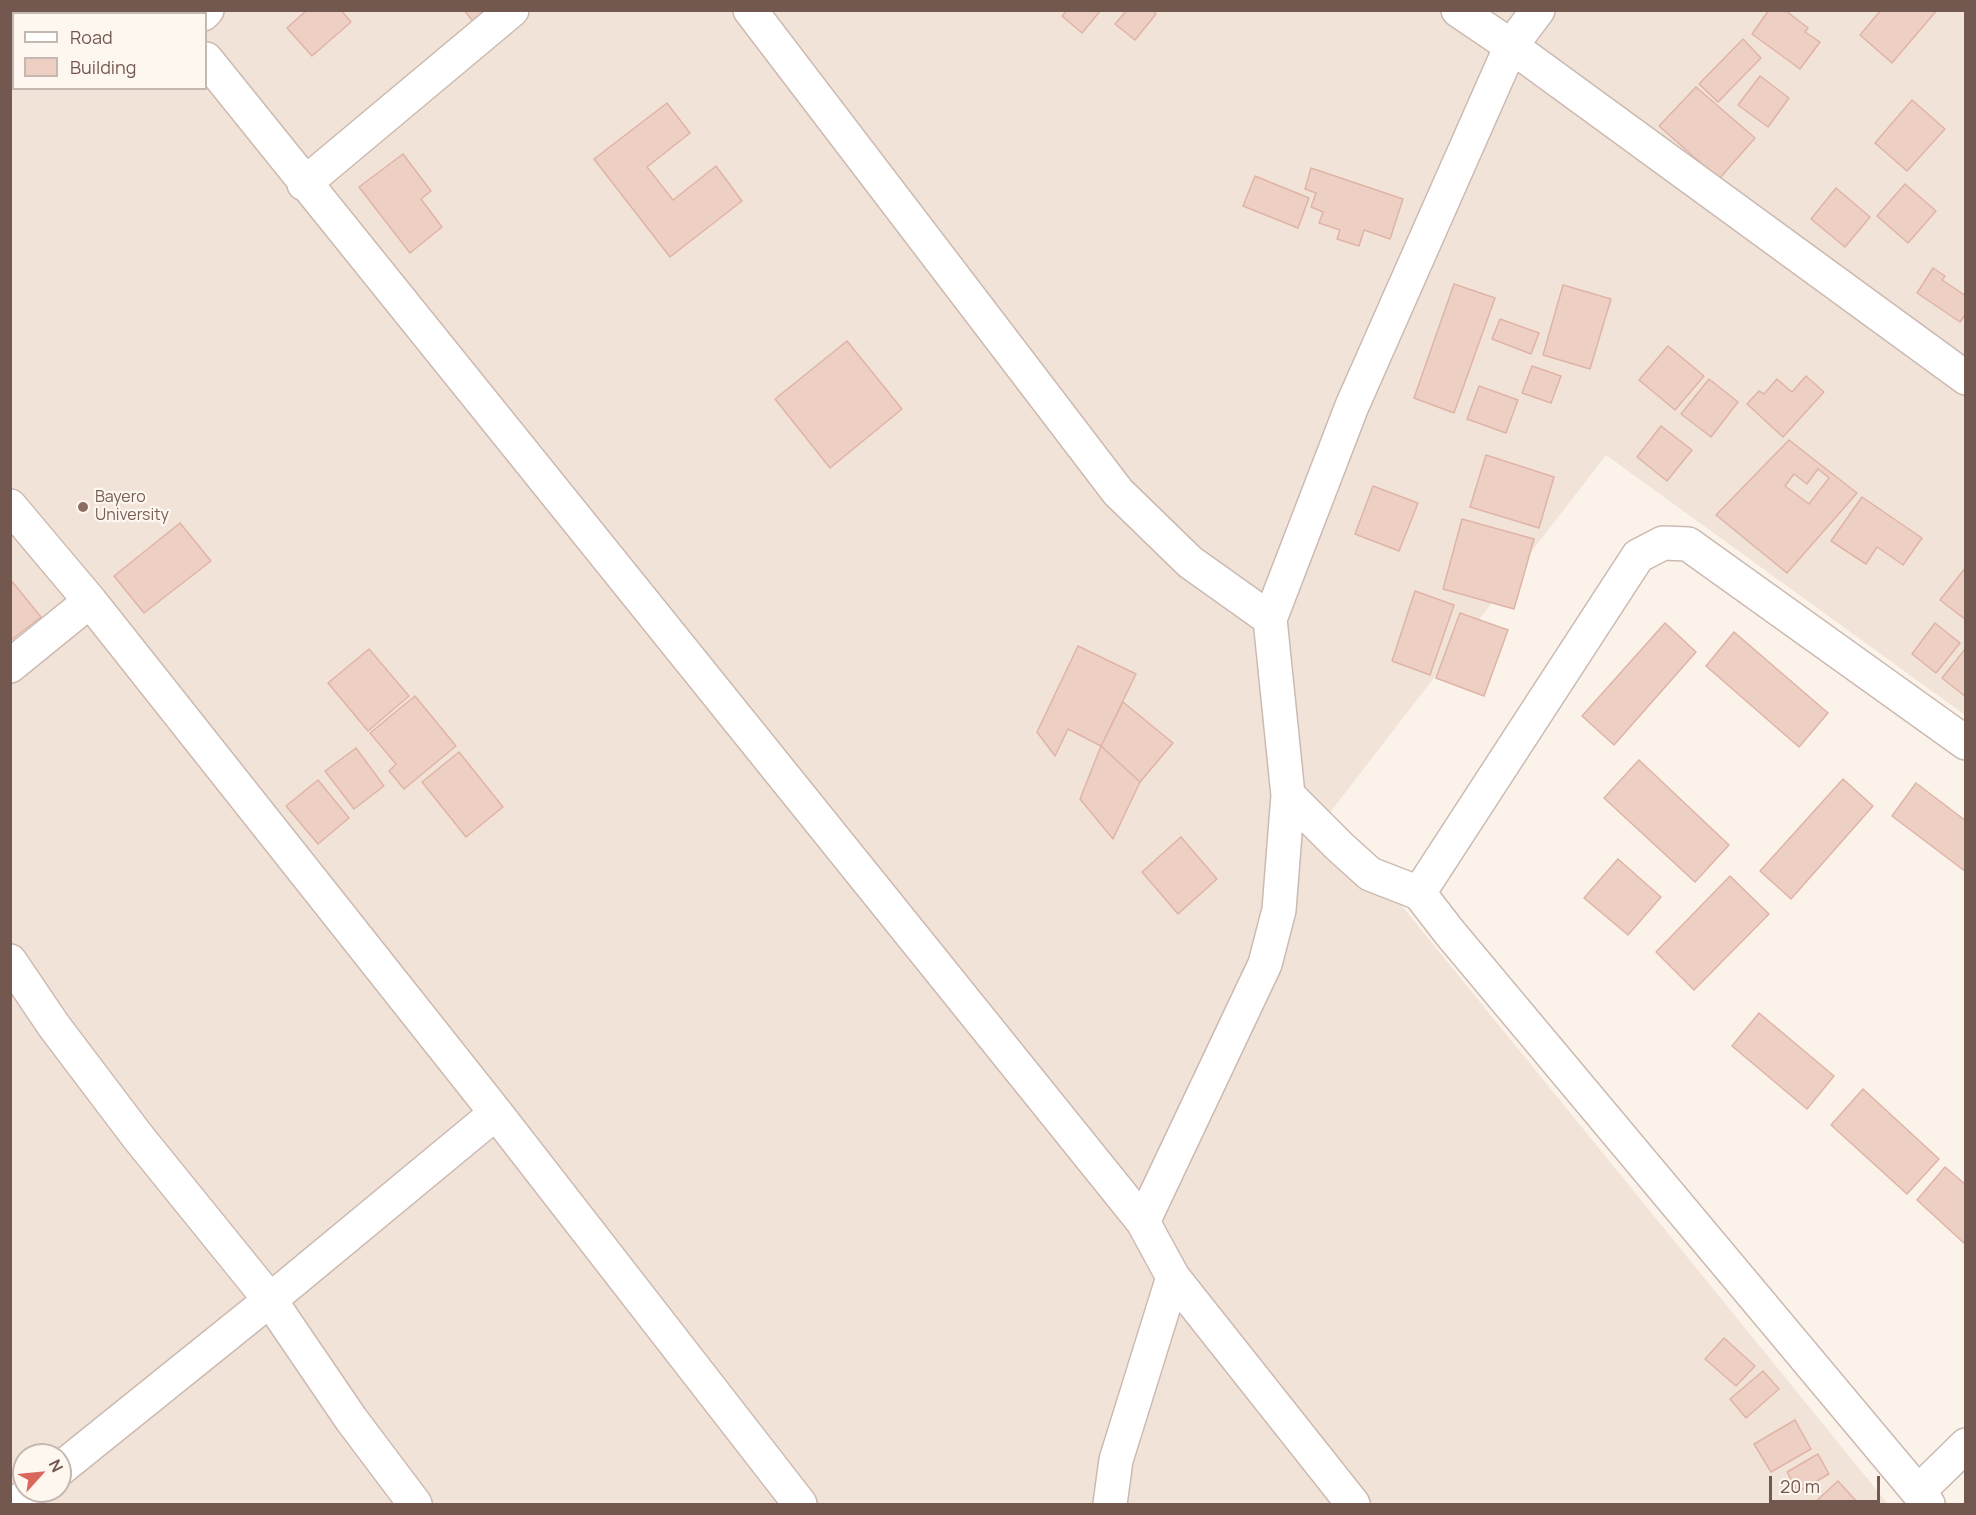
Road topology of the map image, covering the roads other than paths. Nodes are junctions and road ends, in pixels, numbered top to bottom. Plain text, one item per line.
1 (512, 10) edge
2 (750, 10) edge
3 (1458, 10) edge
4 (1538, 10) edge
5 (1511, 46) junction
6 (207, 60) edge
7 (304, 184) junction
8 (1965, 378) edge
9 (10, 506) edge
10 (90, 601) junction
11 (1270, 619) junction
12 (10, 666) edge
13 (1965, 743) edge
14 (1288, 795) junction
15 (1419, 893) junction
16 (10, 960) edge
17 (496, 1113) junction
18 (1143, 1222) junction
19 (1173, 1277) junction
20 (270, 1300) junction
21 (1965, 1445) edge
22 (72, 1459) edge
23 (1923, 1498) edge
24 (415, 1504) edge
25 (800, 1504) edge
26 (1110, 1504) edge
27 (1353, 1504) edge

1 - 7 street
2 - 11 street
3 - 5 street
4 - 5 street
5 - 8 street
5 - 11 street
6 - 7 street
7 - 18 street
9 - 10 street
10 - 12 street
10 - 17 street
11 - 14 street
13 - 15 street
14 - 15 street
14 - 18 street
15 - 23 street
16 - 20 street
17 - 20 street
17 - 25 street
18 - 19 street
19 - 26 street
19 - 27 street
20 - 22 street
20 - 24 street
21 - 23 street

